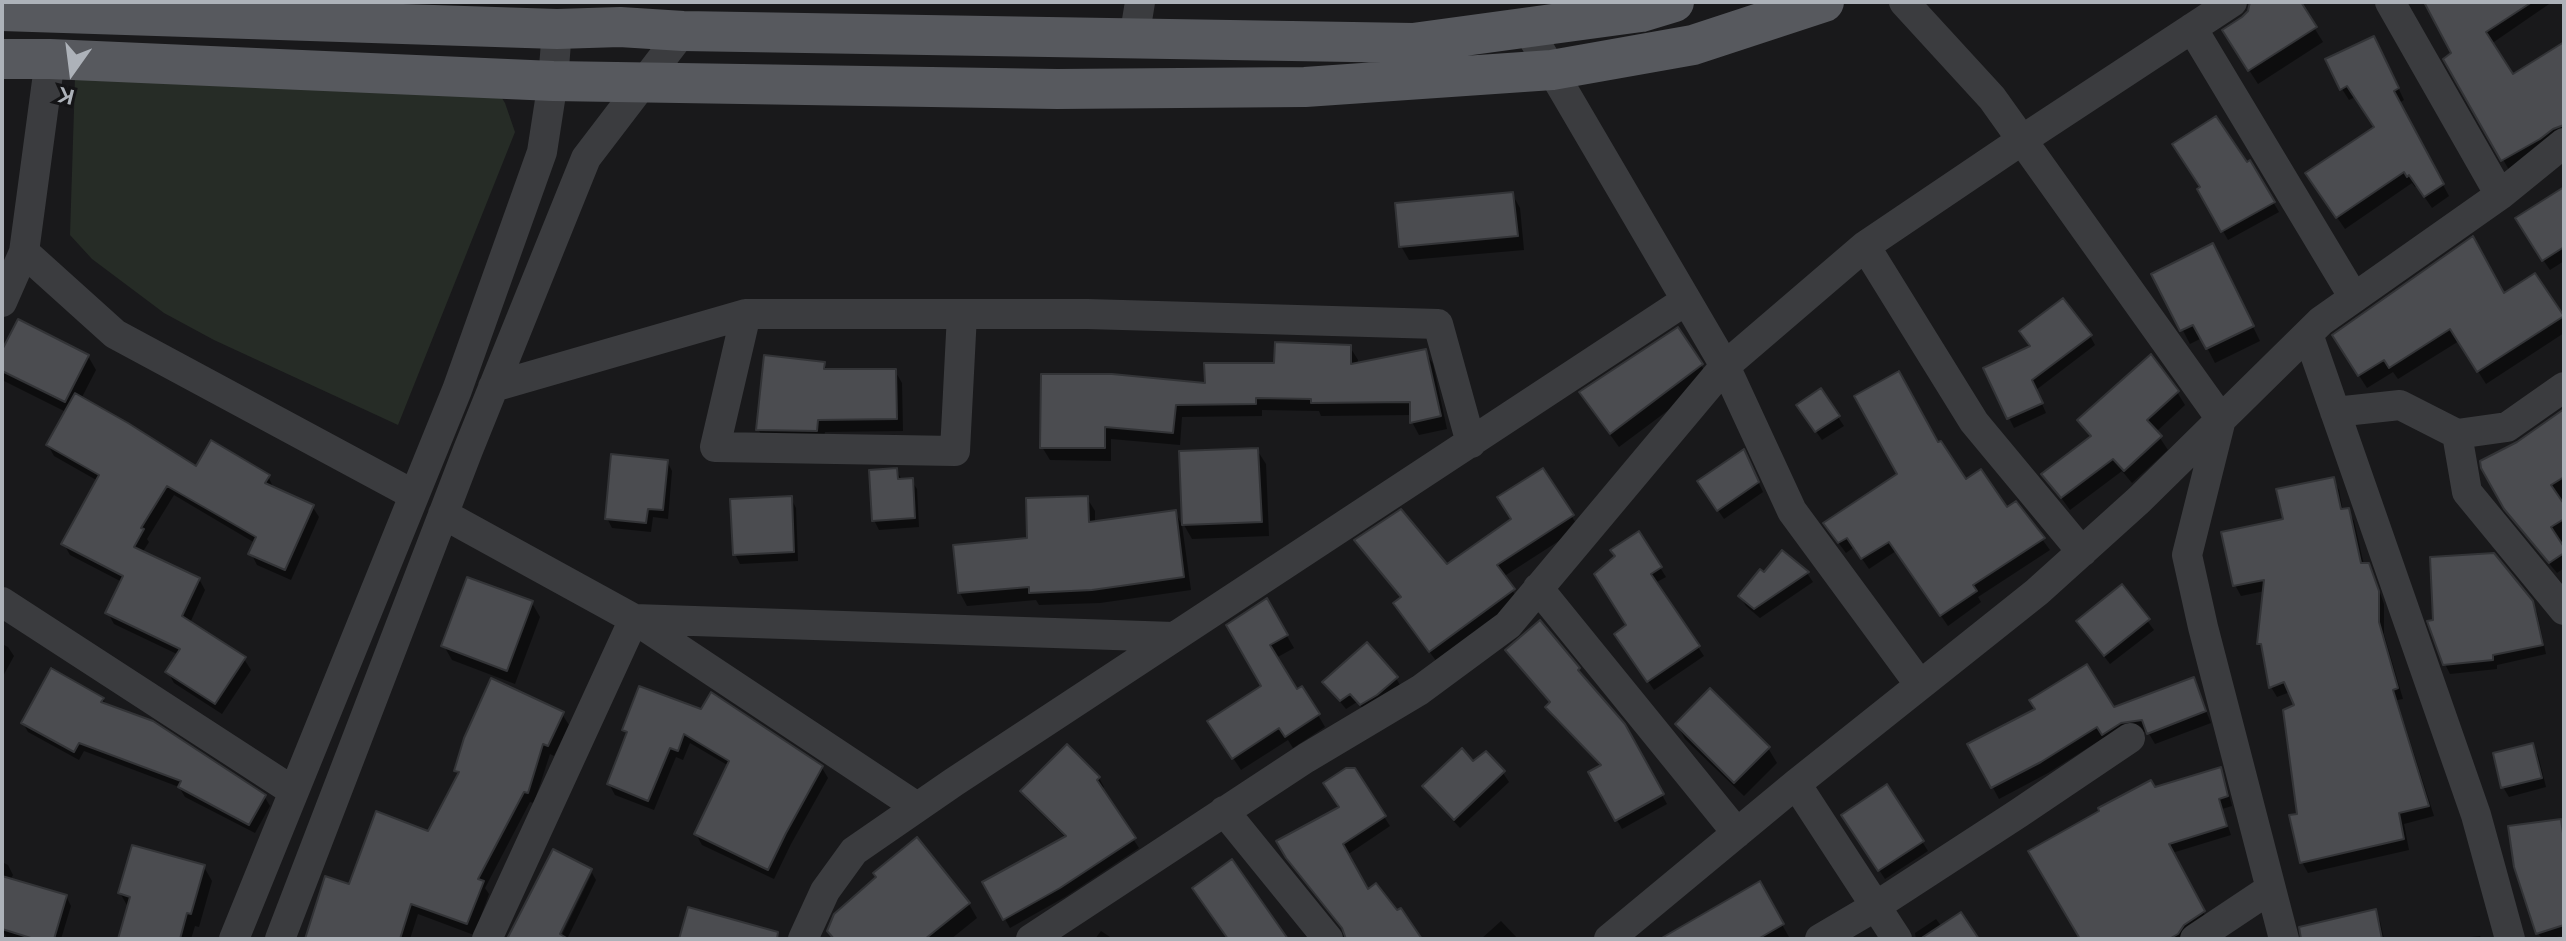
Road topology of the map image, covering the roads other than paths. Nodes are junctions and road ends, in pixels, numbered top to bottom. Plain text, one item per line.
1 (1674, 2) edge
2 (1824, 2) edge
3 (1904, 2) edge
4 (2232, 2) edge
5 (2390, 2) edge
6 (2, 11) edge
7 (618, 14) edge
8 (1137, 20) edge
9 (1527, 28) junction
10 (2192, 28) junction
11 (557, 29) junction
12 (683, 31) junction
13 (2, 59) edge
14 (50, 59) junction
15 (1552, 70) junction
16 (553, 81) junction
17 (643, 83) junction
18 (2022, 140) junction
19 (2564, 143) edge
20 (2500, 195) junction
21 (1865, 246) junction
22 (24, 252) junction
23 (2353, 296) junction
24 (1685, 301) junction
25 (2, 302) edge
26 (746, 314) junction
27 (962, 314) junction
28 (2308, 334) junction
29 (1725, 366) junction
30 (493, 387) junction
31 (2564, 387) edge
32 (2335, 412) junction
33 (2221, 419) junction
34 (2457, 434) junction
35 (1471, 443) junction
36 (414, 495) junction
37 (443, 514) junction
38 (2082, 552) junction
39 (1538, 588) junction
40 (2, 602) edge
41 (2564, 610) edge
42 (634, 619) junction
43 (1174, 637) junction
44 (1920, 685) junction
45 (2130, 738) dead end
46 (1796, 784) junction
47 (293, 791) junction
48 (917, 807) junction
49 (1224, 811) junction
50 (1737, 833) junction
51 (2270, 889) junction
52 (1876, 906) junction
53 (234, 939) edge
54 (280, 939) edge
55 (487, 939) edge
56 (803, 939) edge
57 (1031, 939) edge
58 (1328, 939) edge
59 (1609, 939) edge
60 (1820, 939) edge
61 (1897, 939) edge
62 (2195, 939) edge
63 (2284, 939) edge
64 (2510, 939) edge

1 - 9 main road
2 - 15 main road
3 - 18 street
4 - 10 street
5 - 20 street
6 - 11 main road
7 - 11 main road
7 - 12 main road
8 - 9 main road
8 - 12 main road
9 - 15 street
10 - 18 street
10 - 23 street
11 - 16 street
12 - 17 street
13 - 14 main road
14 - 16 main road
14 - 22 street
15 - 17 main road
15 - 24 street
16 - 17 main road
16 - 36 street
17 - 30 street
18 - 21 street
18 - 33 street
19 - 20 street
20 - 23 street
21 - 29 street
21 - 38 street
22 - 25 street
22 - 36 street
23 - 28 street
24 - 29 street
24 - 35 street
26 - 27 street
26 - 27 street
26 - 30 street
27 - 35 street
28 - 32 street
28 - 33 street
29 - 39 street
29 - 44 street
30 - 37 street
31 - 34 street
32 - 34 street
32 - 64 street
33 - 38 street
33 - 51 street
34 - 41 street
35 - 43 street
36 - 47 street
37 - 42 street
37 - 54 street
38 - 44 street
39 - 49 street
39 - 50 street
40 - 47 street
42 - 43 street
42 - 48 street
42 - 55 street
43 - 48 street
44 - 46 street
45 - 52 street
46 - 50 street
46 - 52 street
47 - 53 street
48 - 56 street
49 - 57 street
49 - 58 street
50 - 59 street
51 - 62 street
51 - 63 street
52 - 60 street
52 - 61 street

